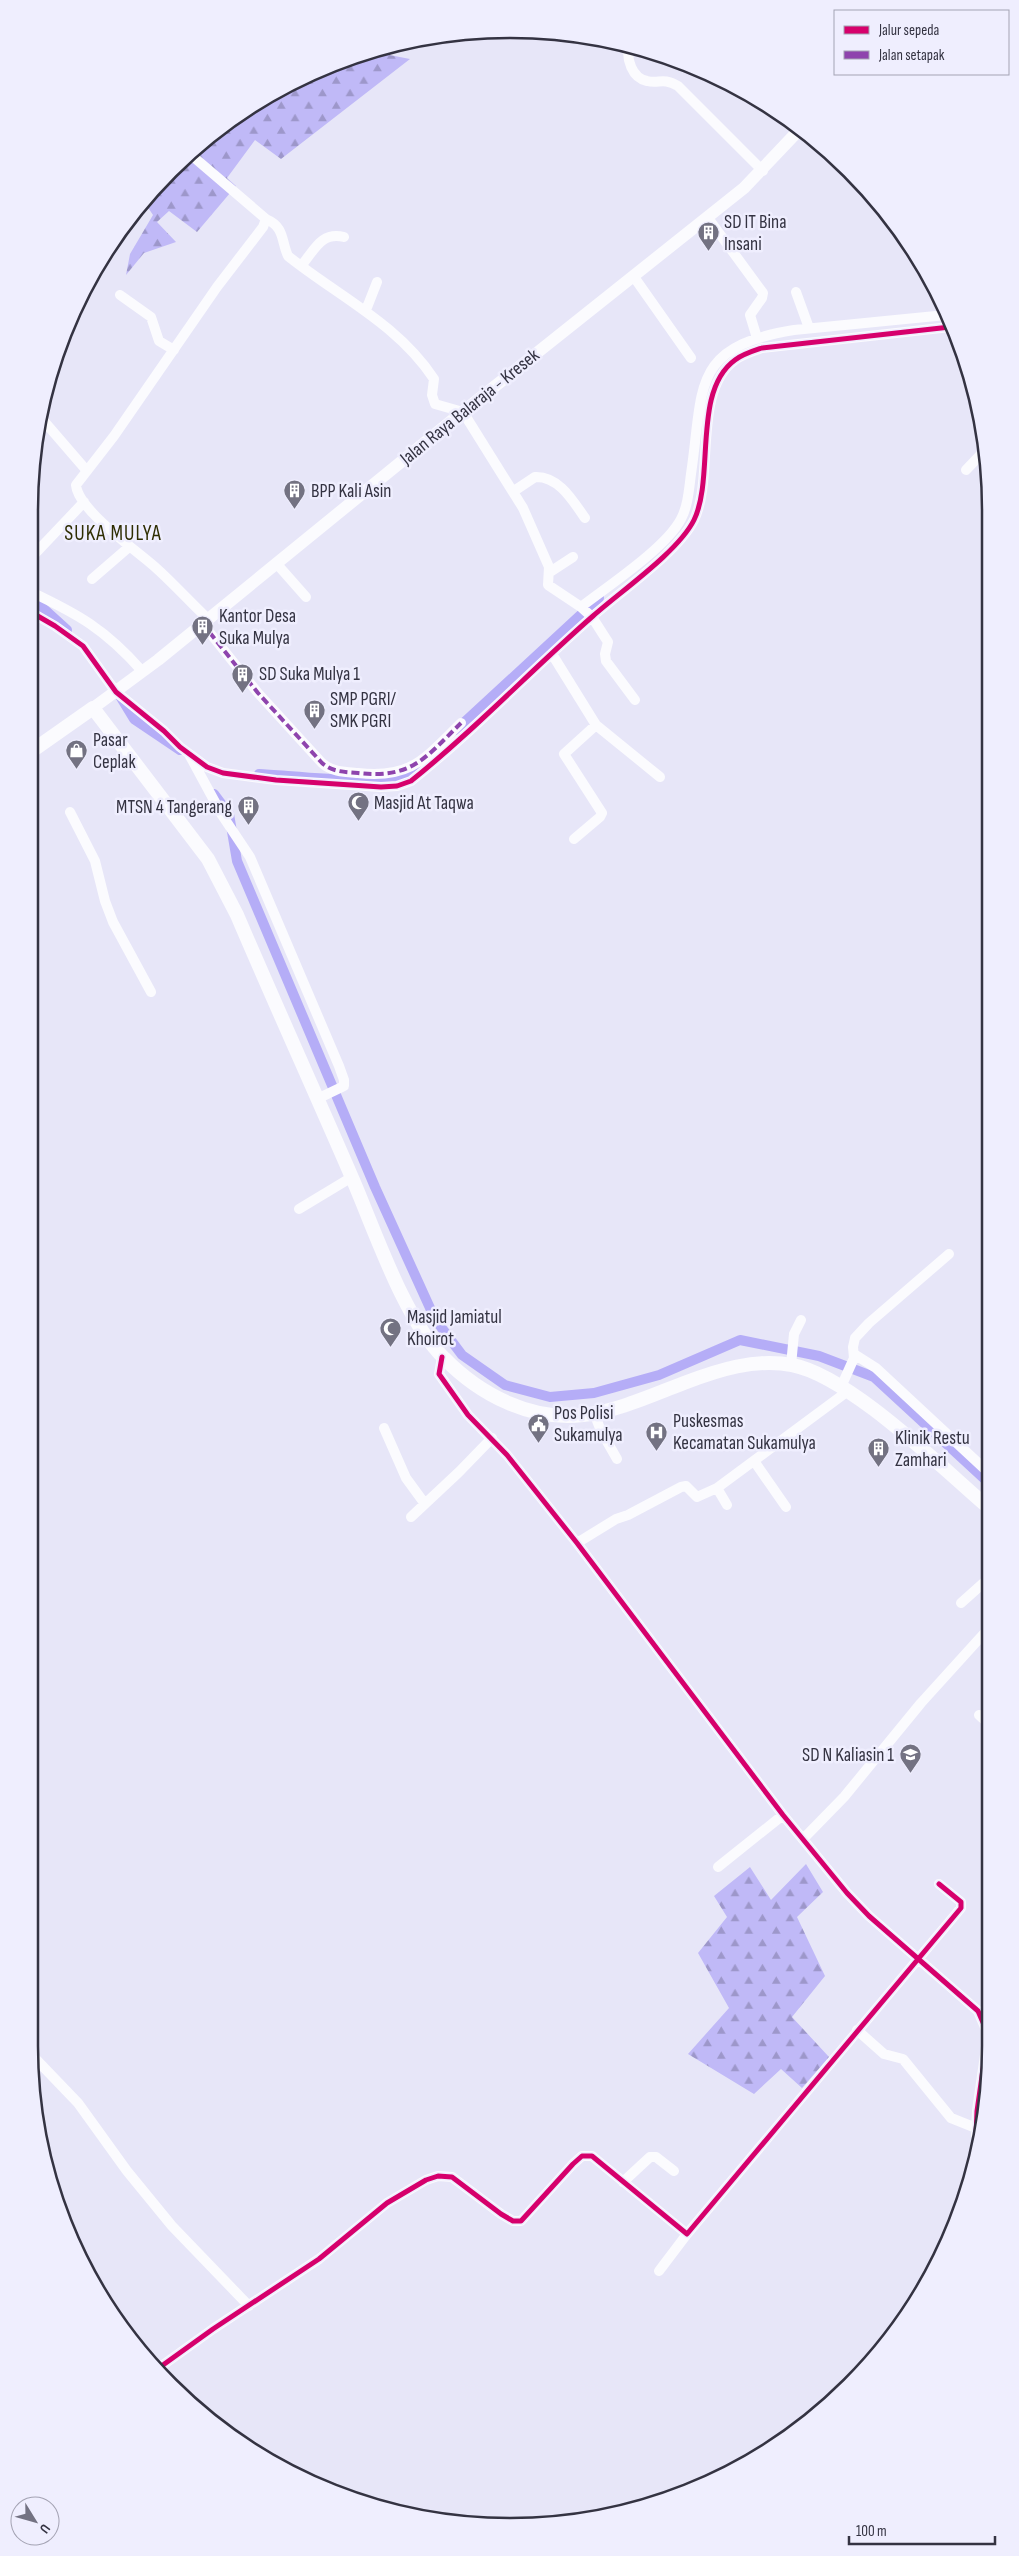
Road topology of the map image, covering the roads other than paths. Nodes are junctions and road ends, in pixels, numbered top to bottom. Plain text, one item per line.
1 (630, 53) edge
2 (796, 134) edge
3 (195, 158) edge
4 (763, 171) junction
5 (708, 218) junction
6 (266, 220) junction
7 (344, 237) dead end
8 (301, 266) junction
9 (634, 277) junction
10 (377, 282) dead end
11 (796, 292) dead end
12 (120, 294) dead end
13 (366, 310) junction
14 (942, 322) edge
15 (810, 328) junction
16 (757, 338) junction
17 (174, 350) junction
18 (690, 358) dead end
19 (464, 412) junction
20 (46, 423) edge
21 (978, 457) edge
22 (966, 470) dead end
23 (87, 471) junction
24 (514, 491) junction
25 (84, 502) junction
26 (586, 518) dead end
27 (129, 547) junction
28 (38, 551) edge
29 (573, 557) dead end
30 (276, 563) junction
31 (550, 572) junction
32 (92, 579) dead end
33 (38, 596) edge
34 (306, 597) dead end
35 (586, 612) junction
36 (38, 617) edge
37 (204, 620) junction
38 (552, 654) junction
39 (138, 674) junction
40 (118, 690) junction
41 (635, 700) dead end
42 (93, 708) junction
43 (461, 723) dead end
44 (596, 725) junction
45 (38, 748) edge
46 (189, 754) junction
47 (660, 777) dead end
48 (70, 812) dead end
49 (574, 838) dead end
50 (151, 992) dead end
51 (317, 1099) junction
52 (352, 1177) junction
53 (299, 1209) dead end
54 (949, 1254) dead end
55 (801, 1320) dead end
56 (854, 1356) junction
57 (442, 1357) junction
58 (791, 1360) junction
59 (846, 1384) junction
60 (594, 1414) junction
61 (384, 1428) dead end
62 (492, 1438) junction
63 (617, 1458) dead end
64 (754, 1461) junction
65 (982, 1466) edge
66 (717, 1488) junction
67 (982, 1502) edge
68 (425, 1504) junction
69 (726, 1505) dead end
70 (786, 1507) dead end
71 (410, 1517) dead end
72 (577, 1543) junction
73 (982, 1584) edge
74 (961, 1603) dead end
75 (982, 1636) edge
76 (979, 1715) dead end
77 (982, 1718) edge
78 (784, 1815) junction
79 (804, 1838) junction
80 (718, 1867) dead end
81 (939, 1884) dead end
82 (918, 1959) junction
83 (982, 2020) edge
84 (857, 2030) junction
85 (39, 2062) edge
86 (973, 2131) edge
87 (674, 2171) dead end
88 (623, 2182) junction
89 (687, 2234) junction
90 (659, 2271) dead end
91 (249, 2306) junction
92 (162, 2366) edge

1 - 4 street
2 - 4 street, Jalan Raya Balaraja - Kresek
3 - 6 street
4 - 5 street, Jalan Raya Balaraja - Kresek
5 - 9 street, Jalan Raya Balaraja - Kresek
5 - 16 street
6 - 8 street
6 - 17 street
7 - 8 street
8 - 13 street
9 - 18 street
9 - 19 street, Jalan Raya Balaraja - Kresek
10 - 13 street
11 - 15 street
12 - 17 street
13 - 19 street
14 - 15 street
14 - 35 street
15 - 16 street
16 - 35 street
17 - 23 street
19 - 24 street
19 - 30 street, Jalan Raya Balaraja - Kresek
20 - 23 street
21 - 22 street
23 - 25 street
24 - 26 street
24 - 31 street
25 - 27 street
25 - 28 street
27 - 32 street
27 - 37 street
29 - 31 street
30 - 34 street
30 - 37 street, Jalan Raya Balaraja - Kresek
31 - 35 street
33 - 39 street
35 - 38 street
35 - 41 street
36 - 40 street
37 - 39 street, Jalan Raya Balaraja - Kresek
37 - 43 street
38 - 44 street
38 - 46 street
39 - 40 street, Jalan Raya Balaraja - Kresek
40 - 42 street, Jalan Raya Balaraja - Kresek
40 - 46 street
42 - 45 main road
42 - 51 main road
44 - 47 street
44 - 49 street
46 - 51 street
48 - 50 street
51 - 52 main road
52 - 53 street
52 - 57 main road
54 - 56 street
55 - 58 street
56 - 59 street
56 - 65 street
57 - 60 main road
57 - 62 street
58 - 59 main road
58 - 60 main road
59 - 64 street
59 - 67 main road
60 - 63 street
61 - 68 street
62 - 68 street
62 - 72 street
64 - 66 street
64 - 70 street
66 - 69 street
66 - 72 street
68 - 71 street
72 - 78 street
73 - 74 street
75 - 79 street
76 - 77 street
78 - 79 street
78 - 80 street
79 - 82 street
81 - 82 street
82 - 83 street
82 - 84 street
84 - 86 street
84 - 89 street
85 - 91 street
87 - 88 street
88 - 89 street
88 - 91 street
89 - 90 street
91 - 92 street

